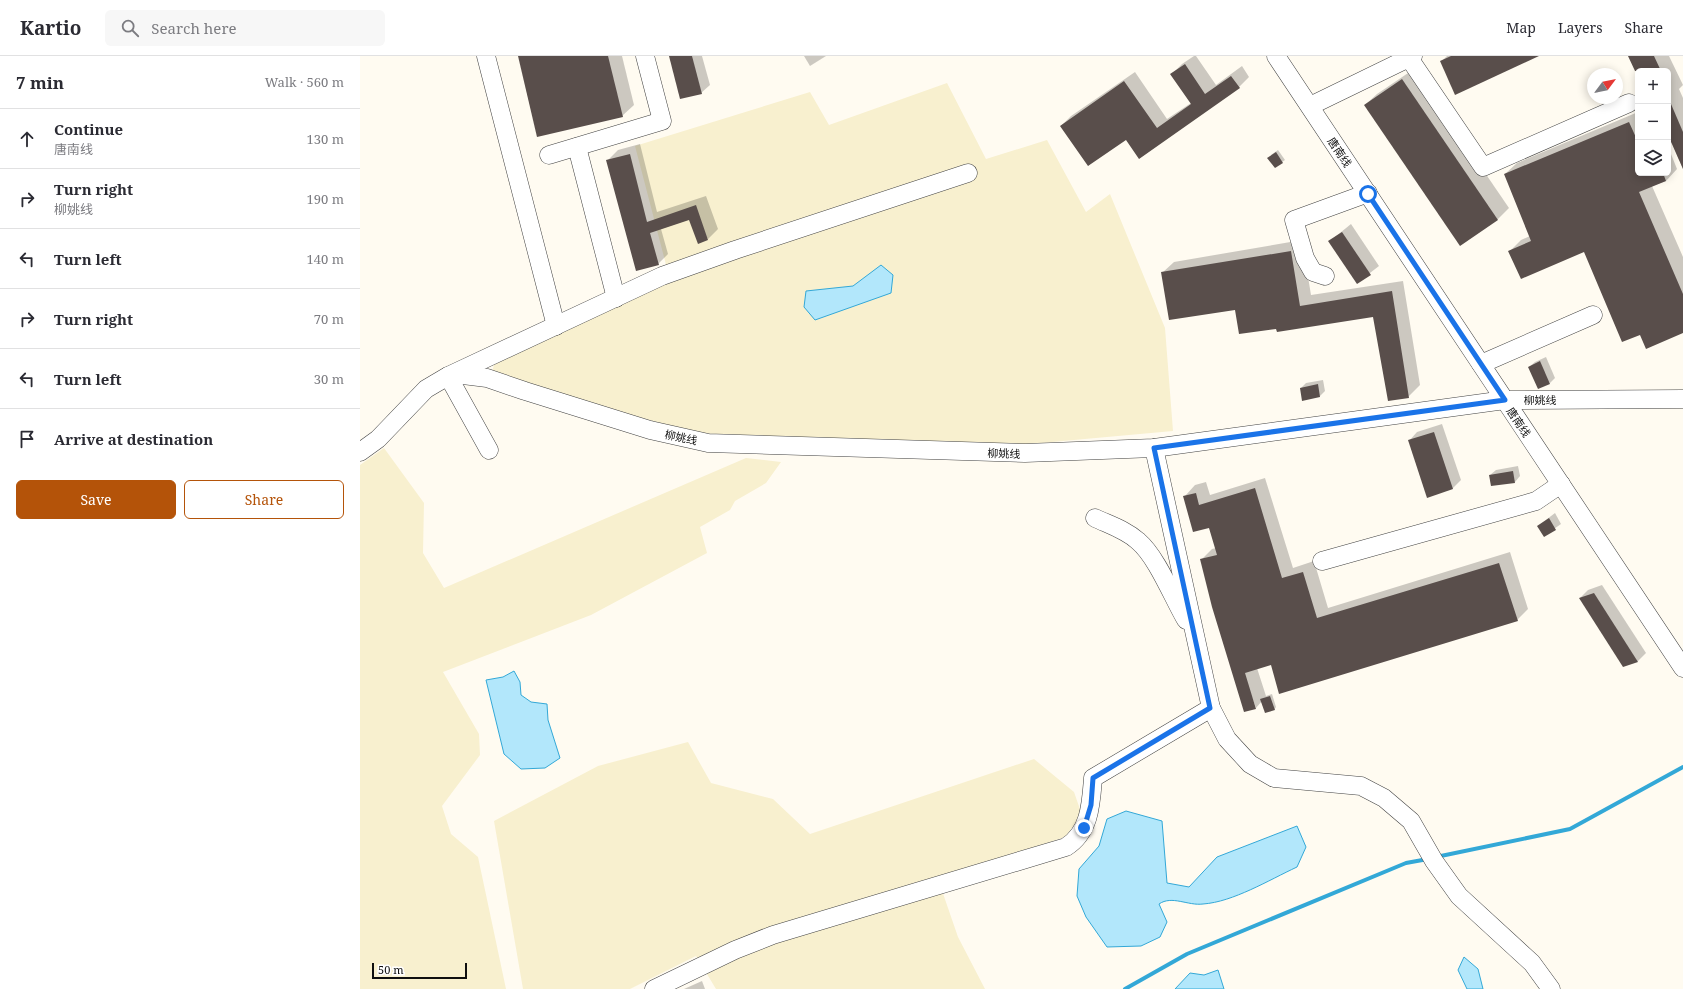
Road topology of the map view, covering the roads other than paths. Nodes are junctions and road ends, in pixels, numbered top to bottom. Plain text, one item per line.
1 (486, 56) edge
2 (645, 56) edge
3 (1276, 56) edge
4 (1411, 57) edge
5 (1630, 103) dead end
6 (1310, 106) junction
7 (577, 147) junction
8 (549, 155) dead end
9 (968, 173) dead end
10 (1368, 194) junction
11 (1325, 276) dead end
12 (616, 298) junction
13 (1593, 315) dead end
14 (556, 326) junction
15 (1481, 364) junction
16 (448, 376) junction
17 (1683, 399) edge
18 (1505, 400) junction
19 (1154, 448) junction
20 (490, 450) dead end
21 (360, 452) edge
22 (1561, 484) junction
23 (1095, 518) dead end
24 (1322, 561) dead end
25 (1195, 639) junction
26 (1683, 668) edge
27 (1210, 708) junction
28 (654, 989) edge
29 (1551, 989) edge

1 - 14 street
2 - 7 street
3 - 6 street, 唐南线
4 - 5 street
4 - 6 street
6 - 10 street, 唐南线
7 - 8 street
7 - 12 street
9 - 12 street
10 - 11 street
10 - 15 street, 唐南线
12 - 14 street
13 - 15 street
14 - 16 street
15 - 18 street, 唐南线
16 - 19 street, 柳姚线
16 - 20 street
16 - 21 street, 柳姚线
17 - 18 street, 柳姚线
18 - 19 street, 柳姚线
18 - 22 street, 唐南线
19 - 25 street
22 - 24 street
22 - 26 street, 唐南线
23 - 25 street
25 - 27 street
27 - 28 street
27 - 29 street

